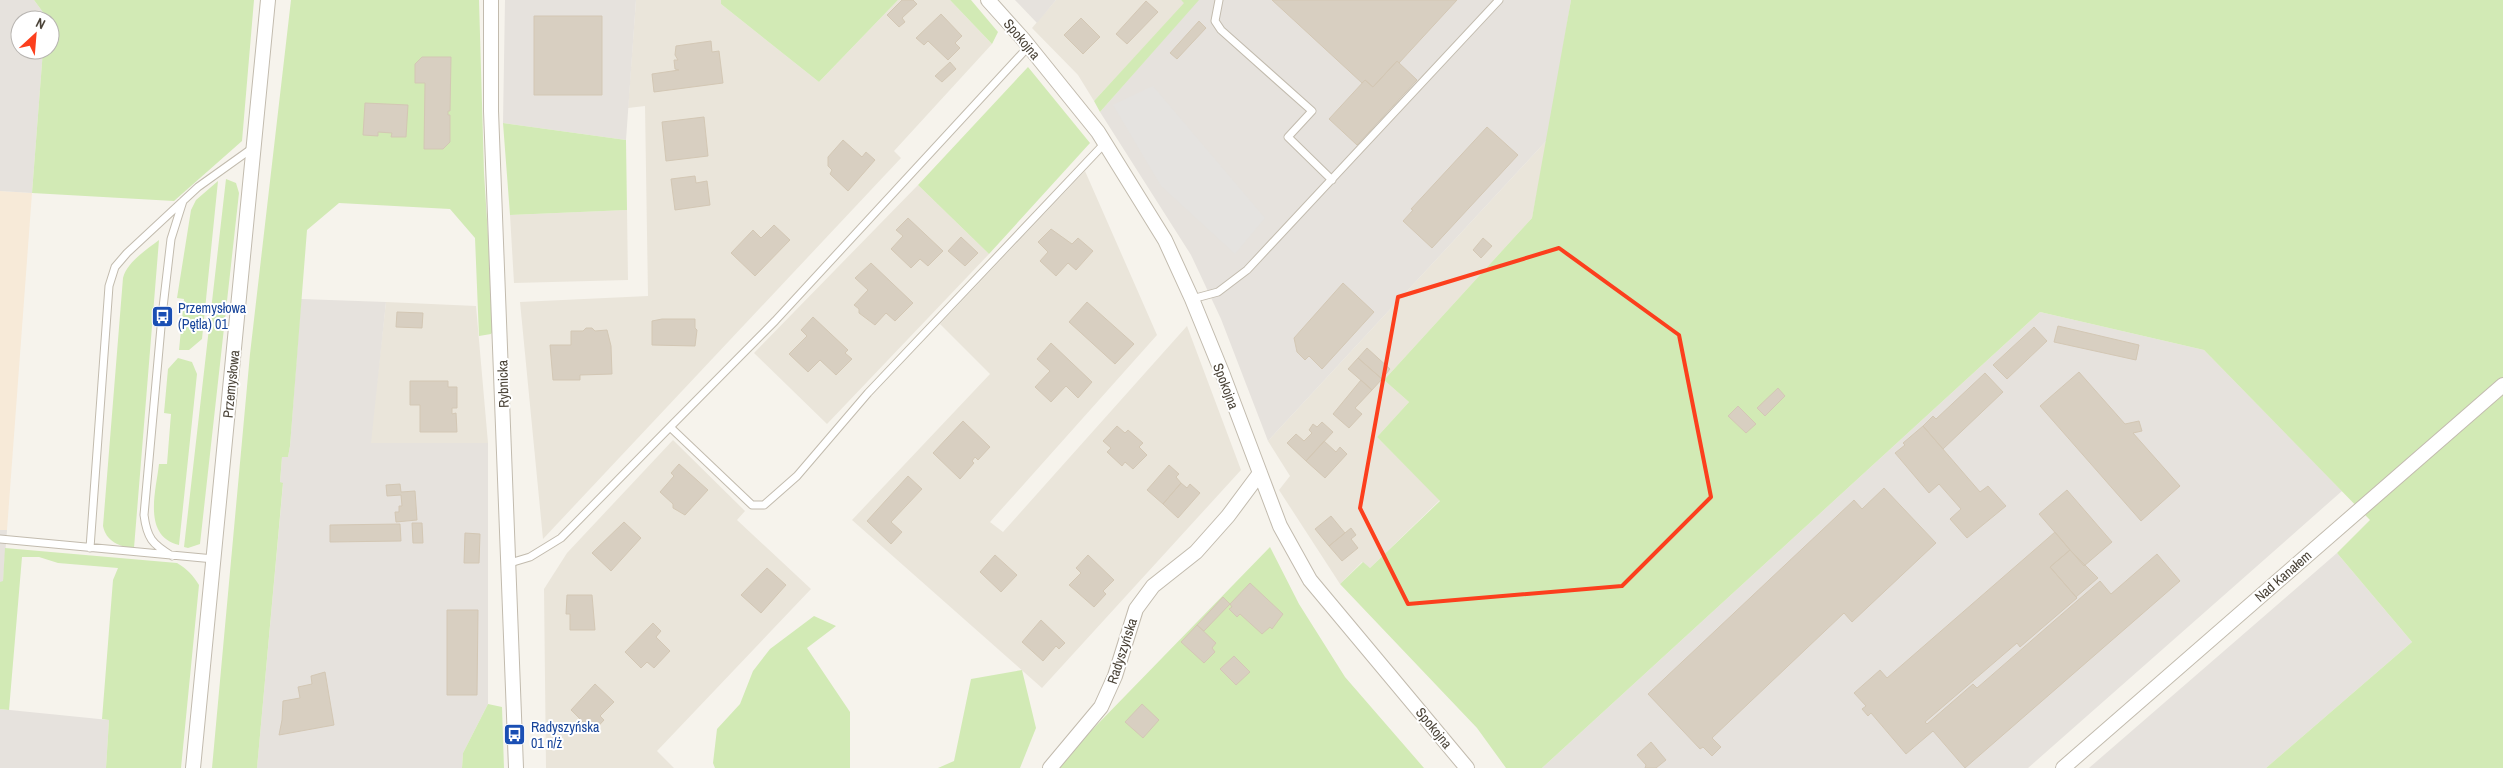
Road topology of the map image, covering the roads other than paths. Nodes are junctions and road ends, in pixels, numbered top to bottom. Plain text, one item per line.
1 (268, 0) edge
2 (490, 0) edge
3 (988, 0) edge
4 (1219, 0) edge
5 (1499, 0) edge
6 (1029, 46) junction
7 (1105, 143) junction
8 (254, 147) junction
9 (1332, 180) junction
10 (183, 201) junction
11 (1192, 299) junction
12 (2503, 385) edge
13 (670, 427) junction
14 (1260, 473) junction
15 (0, 539) edge
16 (90, 548) junction
17 (172, 556) junction
18 (214, 559) junction
19 (510, 563) junction
20 (193, 768) edge
21 (516, 768) edge
22 (1050, 768) edge
23 (1467, 768) edge
24 (2063, 768) edge

1 - 8 street, Przemysłowa
2 - 19 street, Rybnicka
3 - 6 street, Spokojna
4 - 9 lane
5 - 9 lane
6 - 7 street, Spokojna
6 - 13 lane
7 - 11 street, Spokojna
7 - 13 lane
8 - 10 lane
8 - 18 street, Przemysłowa
9 - 11 lane
10 - 16 lane
10 - 17 lane
11 - 14 street, Spokojna
12 - 24 street, Nad Kanałem
13 - 19 lane
14 - 22 street, Radyszyńska
14 - 23 street, Spokojna
15 - 16 lane
16 - 17 lane
17 - 18 lane
18 - 20 street, Przemysłowa
19 - 21 street, Rybnicka

